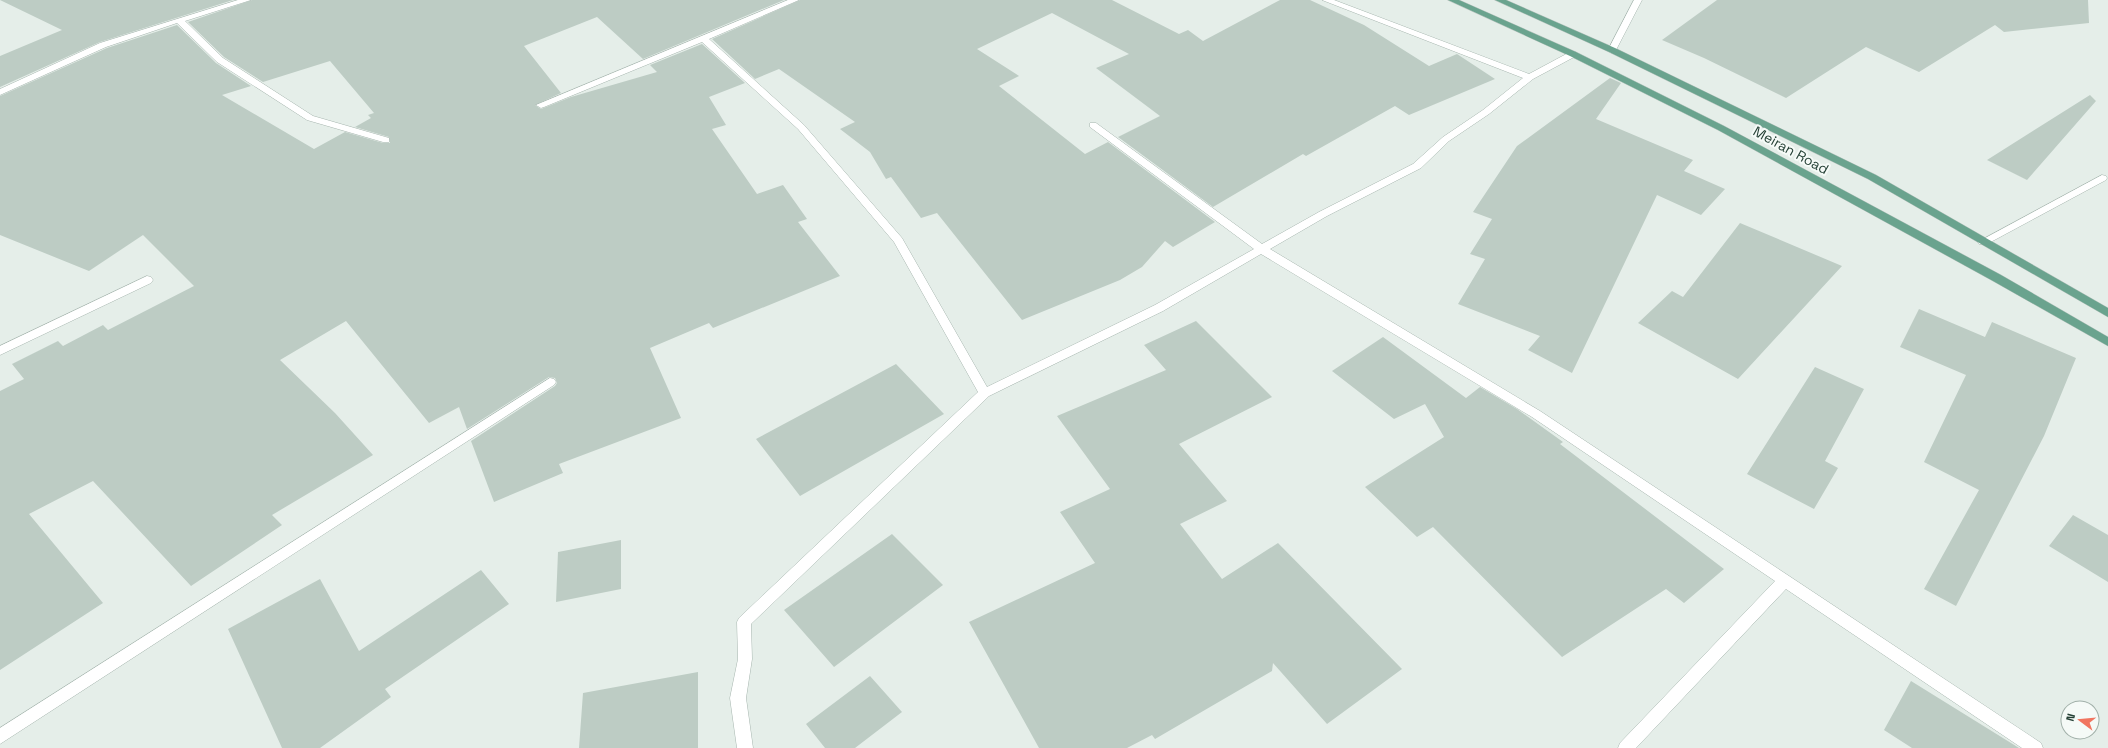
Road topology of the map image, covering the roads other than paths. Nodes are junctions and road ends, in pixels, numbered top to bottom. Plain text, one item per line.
1 (247, 0) edge
2 (795, 0) edge
3 (1326, 0) edge
4 (1452, 0) edge
5 (1499, 0) edge
6 (1638, 0) edge
7 (179, 20) junction
8 (704, 39) junction
9 (1612, 50) junction
10 (1572, 54) junction
11 (1530, 77) junction
12 (0, 92) edge
13 (541, 105) dead end
14 (1093, 124) dead end
15 (386, 140) dead end
16 (2102, 178) dead end
17 (1983, 242) junction
18 (1261, 249) junction
19 (146, 280) dead end
20 (2108, 313) edge
21 (2108, 342) edge
22 (0, 350) edge
23 (550, 382) dead end
24 (985, 393) junction
25 (1785, 580) junction
26 (0, 737) edge
27 (745, 748) edge
28 (1626, 748) edge
29 (2035, 748) edge

1 - 7 street
2 - 8 street
3 - 11 street
4 - 10 main road, Meiran Road
5 - 9 main road, Meiran Road
6 - 9 street
7 - 12 street
7 - 15 street
8 - 13 street
8 - 24 street
9 - 17 main road, Meiran Road
10 - 11 street
10 - 21 main road, Meiran Road
11 - 18 street
14 - 18 street
16 - 17 street
17 - 20 main road, Meiran Road
18 - 24 street
18 - 25 street
19 - 22 street
23 - 26 street
24 - 27 street
25 - 28 street
25 - 29 street

